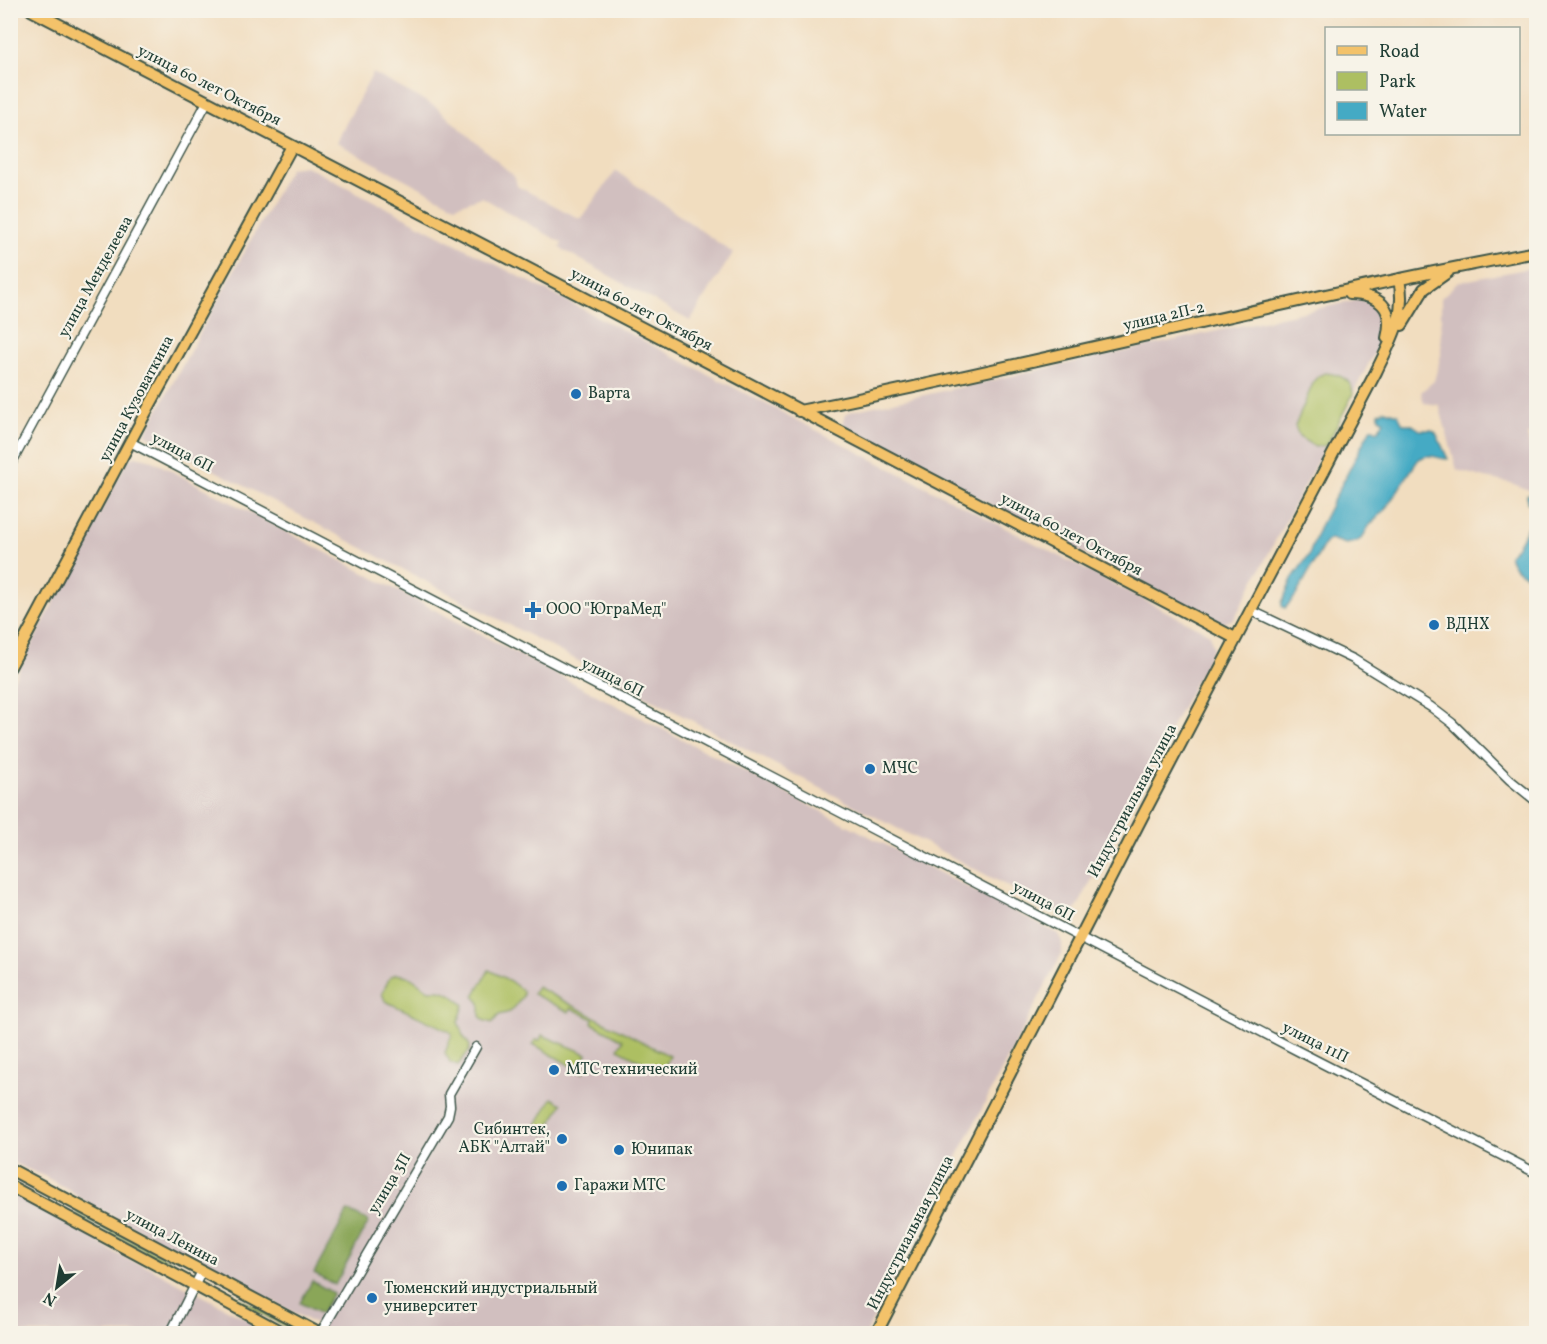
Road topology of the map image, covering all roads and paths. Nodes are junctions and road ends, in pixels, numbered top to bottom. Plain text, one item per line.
1 (31, 10) edge
2 (207, 102) junction
3 (292, 146) junction
4 (1536, 252) edge
5 (1457, 266) junction
6 (1399, 279) junction
7 (1334, 293) junction
8 (1376, 372) junction
9 (799, 411) junction
10 (130, 442) junction
11 (10, 466) edge
12 (1251, 610) junction
13 (1235, 638) junction
14 (10, 668) edge
15 (1536, 801) edge
16 (1081, 938) junction
17 (476, 1047) dead end
18 (10, 1169) edge
19 (1536, 1173) edge
20 (10, 1186) edge
21 (202, 1271) junction
22 (195, 1285) junction
23 (170, 1334) edge
24 (285, 1334) edge
25 (320, 1334) edge
26 (876, 1334) edge

1 - 2 main road, улица 60 лет Октября
2 - 3 main road, улица 60 лет Октября
2 - 11 street, улица Менделеева
3 - 9 main road, улица 60 лет Октября
3 - 10 main road, улица Кузоваткина
4 - 5 main road, улица 2П-2
5 - 6 main road, улица 2П-2
5 - 8 main road
6 - 7 main road, улица 2П-2
6 - 8 main road, Индустриальная улица
7 - 8 main road
7 - 9 main road, улица 2П-2
8 - 12 main road, Индустриальная улица
9 - 13 main road, улица 60 лет Октября
10 - 14 main road, улица Кузоваткина
10 - 16 street, улица 6П
12 - 13 main road, Индустриальная улица
12 - 15 street
13 - 16 main road, Индустриальная улица
16 - 19 street, улица 11П
16 - 26 main road, Индустриальная улица
17 - 25 street, улица 3П
18 - 21 main road, улица Ленина
20 - 22 main road, улица Ленина
21 - 22 street
21 - 25 main road, улица Ленина
22 - 23 street
22 - 24 main road, улица Ленина

